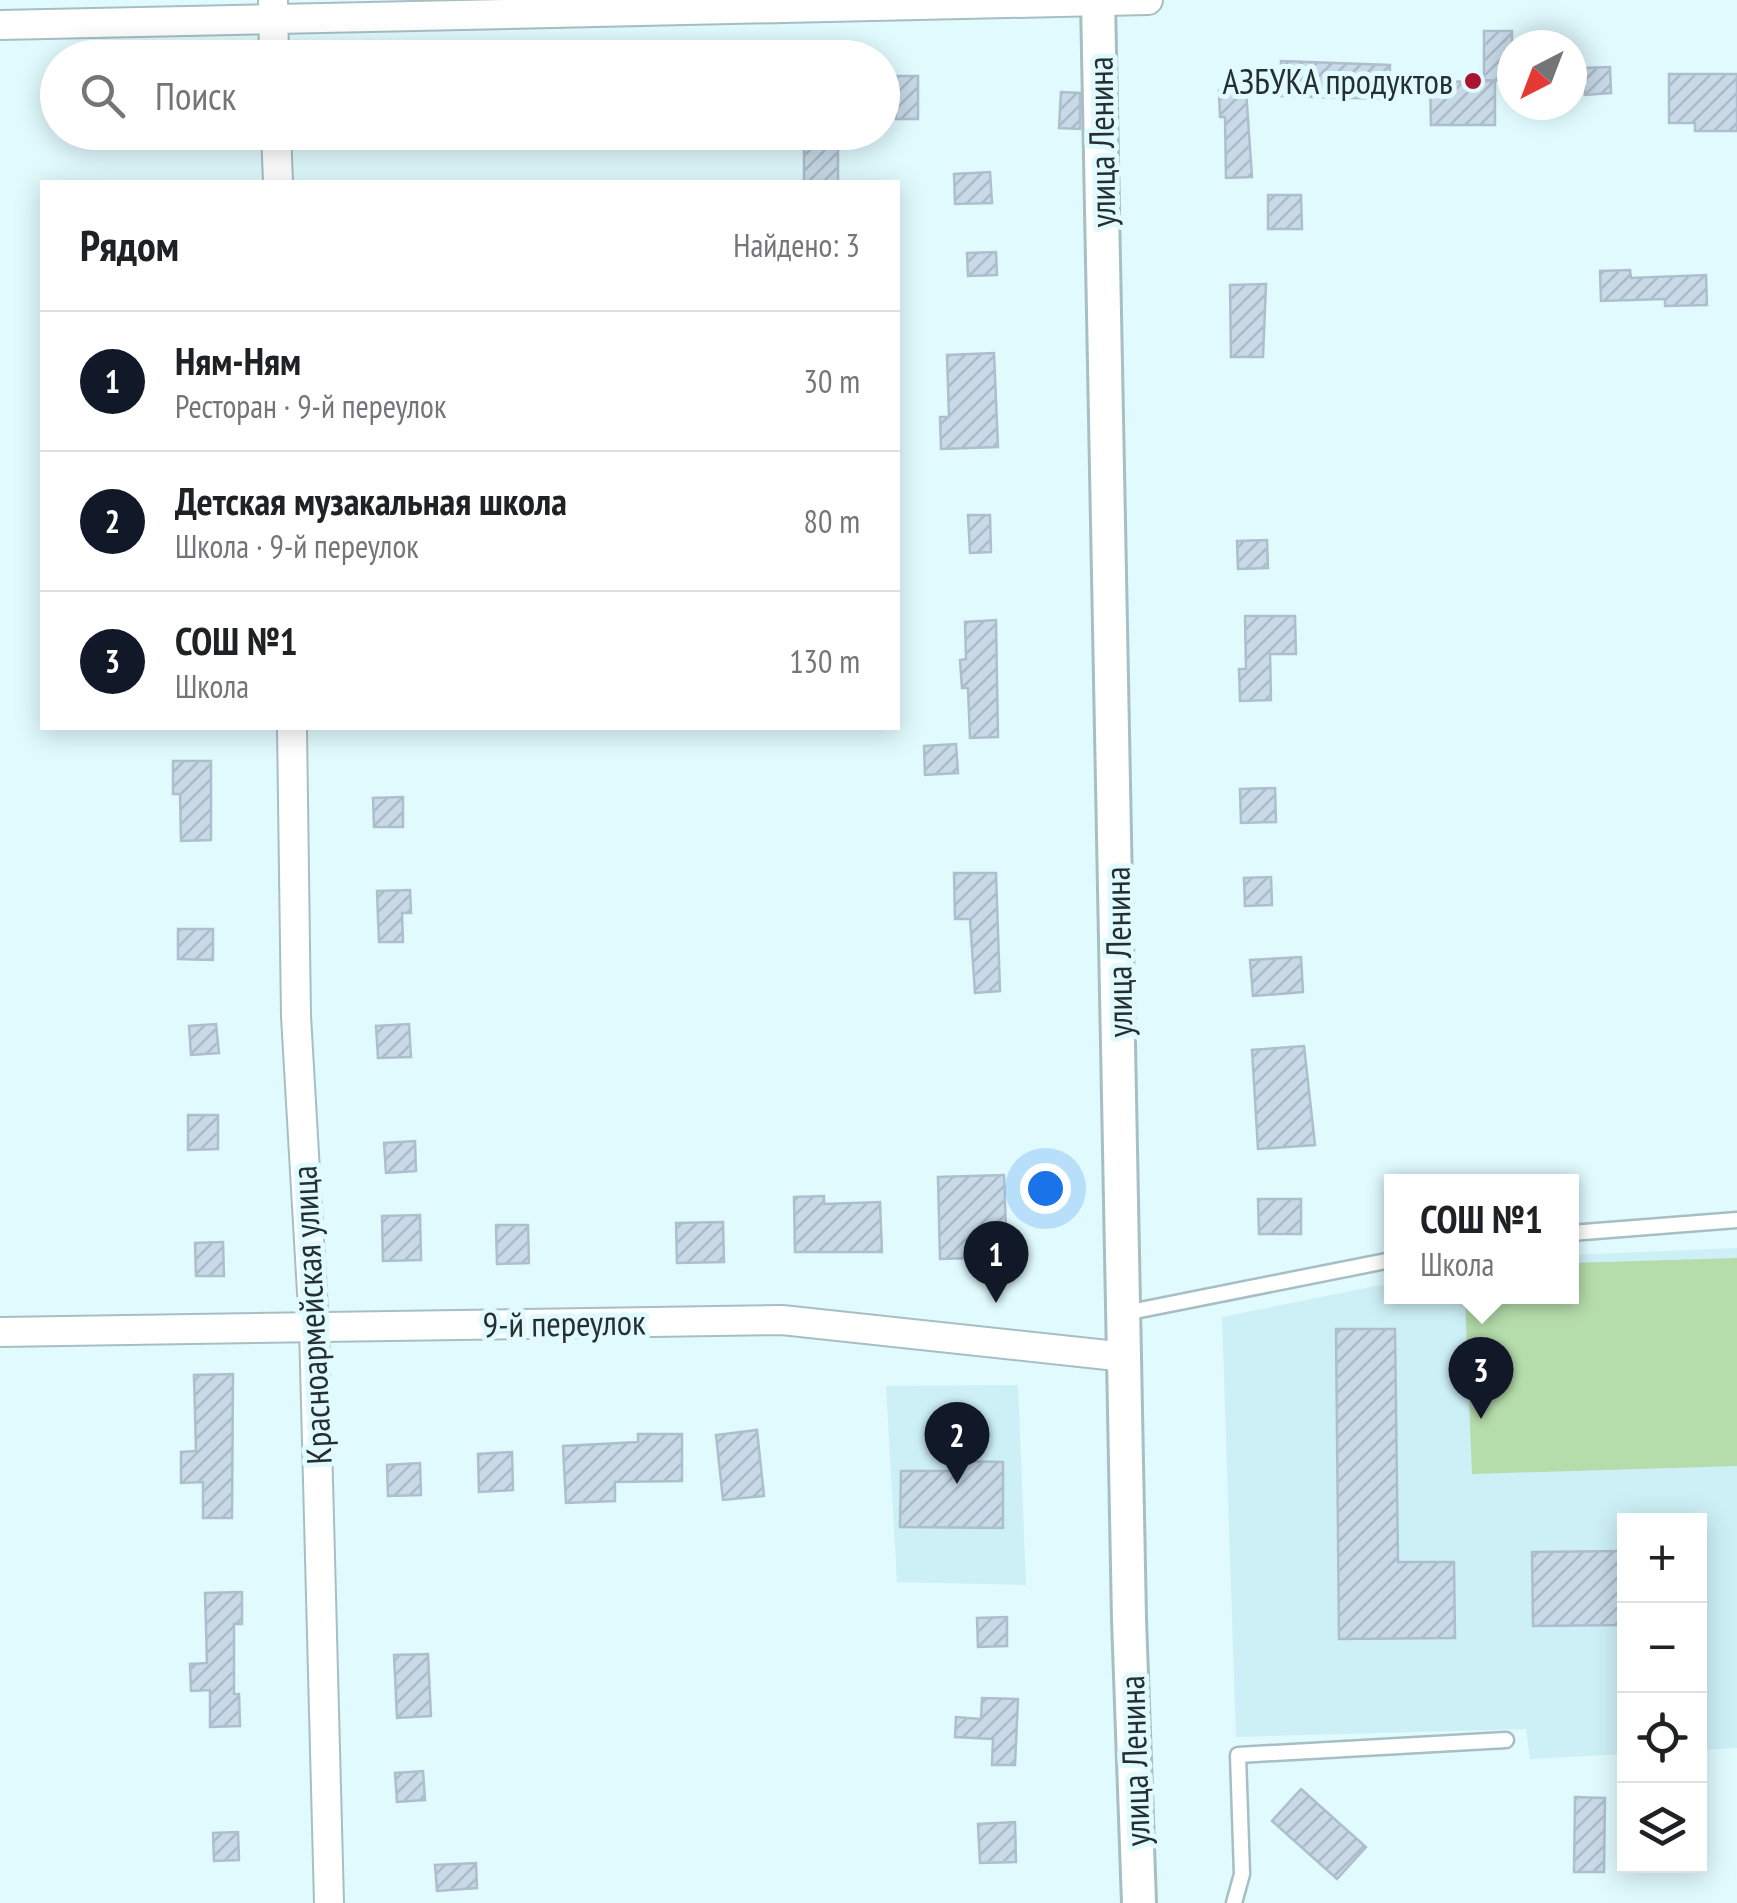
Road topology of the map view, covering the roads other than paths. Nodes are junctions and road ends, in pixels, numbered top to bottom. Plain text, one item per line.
1 (1148, 0) edge
2 (1098, 1) edge
3 (273, 11) edge
4 (0, 25) edge
5 (274, 40) edge
6 (277, 150) edge
7 (278, 180) edge
8 (292, 730) edge
9 (1737, 1220) edge
10 (1579, 1232) edge
11 (1384, 1261) edge
12 (1125, 1313) junction
13 (314, 1327) junction
14 (0, 1332) edge
15 (1126, 1357) junction
16 (1506, 1740) dead end
17 (330, 1903) edge
18 (1139, 1903) edge
19 (1234, 1903) edge

1 - 2 street
2 - 3 street
2 - 12 street, улица Ленина
3 - 4 street
3 - 5 street
6 - 7 street
8 - 13 street, Красноармейская улица
9 - 10 lane
11 - 12 lane
12 - 15 street, улица Ленина
13 - 14 street, 9-й переулок
13 - 15 street, 9-й переулок
13 - 17 street, Красноармейская улица
15 - 18 street, улица Ленина
16 - 19 lane

